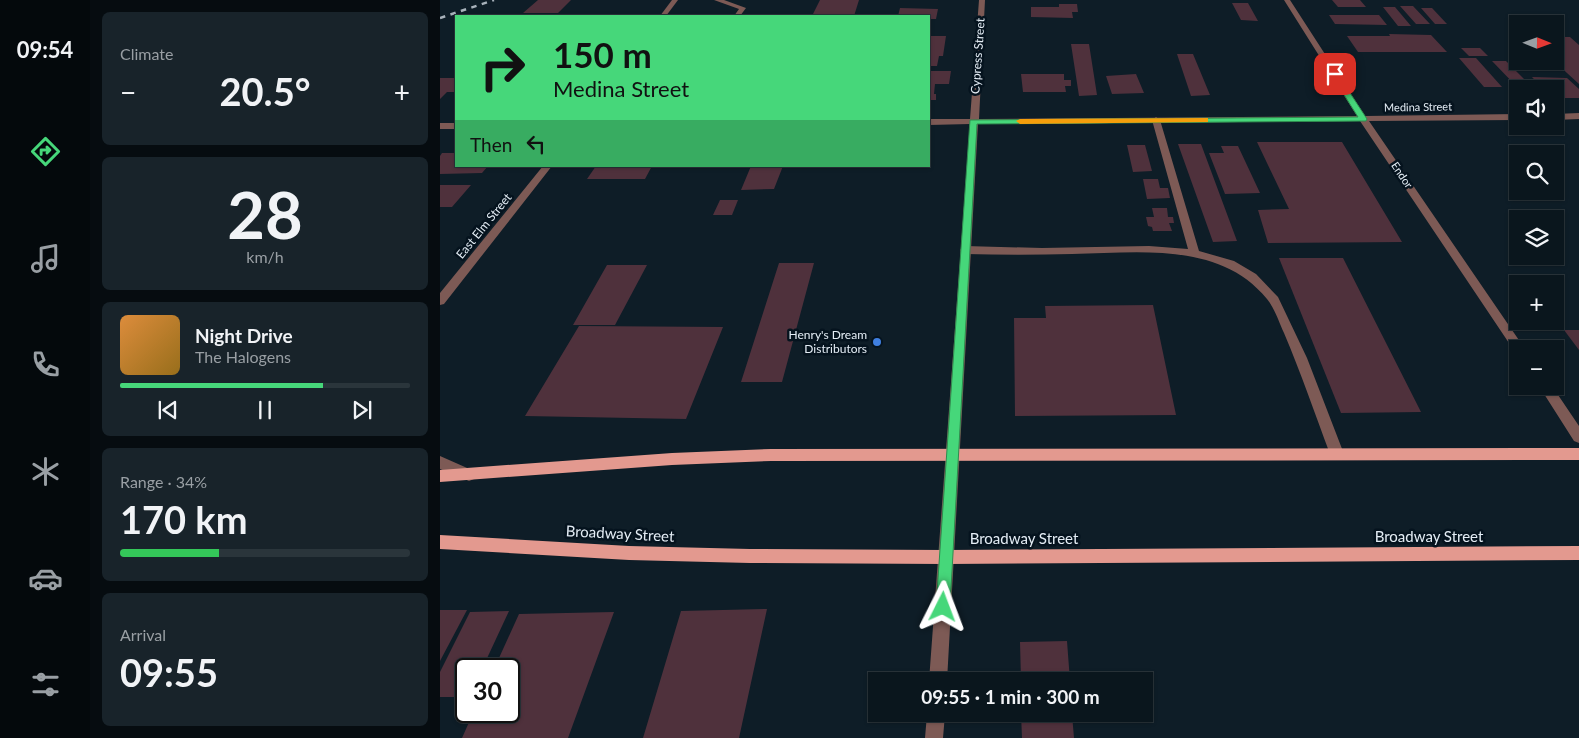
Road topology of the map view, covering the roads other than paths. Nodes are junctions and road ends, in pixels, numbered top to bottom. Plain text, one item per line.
1 (675, 0) edge
2 (717, 0) edge
3 (982, 0) edge
4 (1287, 0) edge
5 (664, 15) edge
6 (738, 15) edge
7 (1564, 116) edge
8 (1579, 116) edge
9 (1509, 117) edge
10 (1363, 119) junction
11 (1156, 120) junction
12 (930, 122) edge
13 (973, 122) junction
14 (440, 126) edge
15 (455, 126) edge
16 (547, 167) edge
17 (965, 250) junction
18 (1194, 253) junction
19 (440, 301) edge
20 (1513, 340) edge
21 (1550, 395) edge
22 (1579, 437) edge
23 (952, 454) junction
24 (1337, 454) junction
25 (1579, 454) edge
26 (440, 462) edge
27 (469, 475) junction
28 (440, 476) edge
29 (440, 542) edge
30 (1579, 553) edge
31 (946, 558) junction
32 (939, 672) edge
33 (935, 722) edge
34 (934, 738) edge

1 - 5 street
2 - 6 street
3 - 13 street, Cypress Street
4 - 10 street, Endor
7 - 8 street
9 - 10 street, Medina Street
10 - 11 street, Medina Street
10 - 20 street, Endor
11 - 13 street, Medina Street
11 - 18 street
12 - 13 street, Medina Street
13 - 17 street, Cypress Street
14 - 15 street
16 - 19 street, East Elm Street
17 - 18 street
17 - 23 street, Cypress Street
18 - 24 street
21 - 22 street
23 - 24 main road
23 - 27 main road
23 - 31 street, Cypress Street
24 - 25 main road
26 - 27 street
27 - 28 main road
29 - 31 main road, Broadway Street
30 - 31 main road, Broadway Street
31 - 32 street, Cypress Street
33 - 34 street

